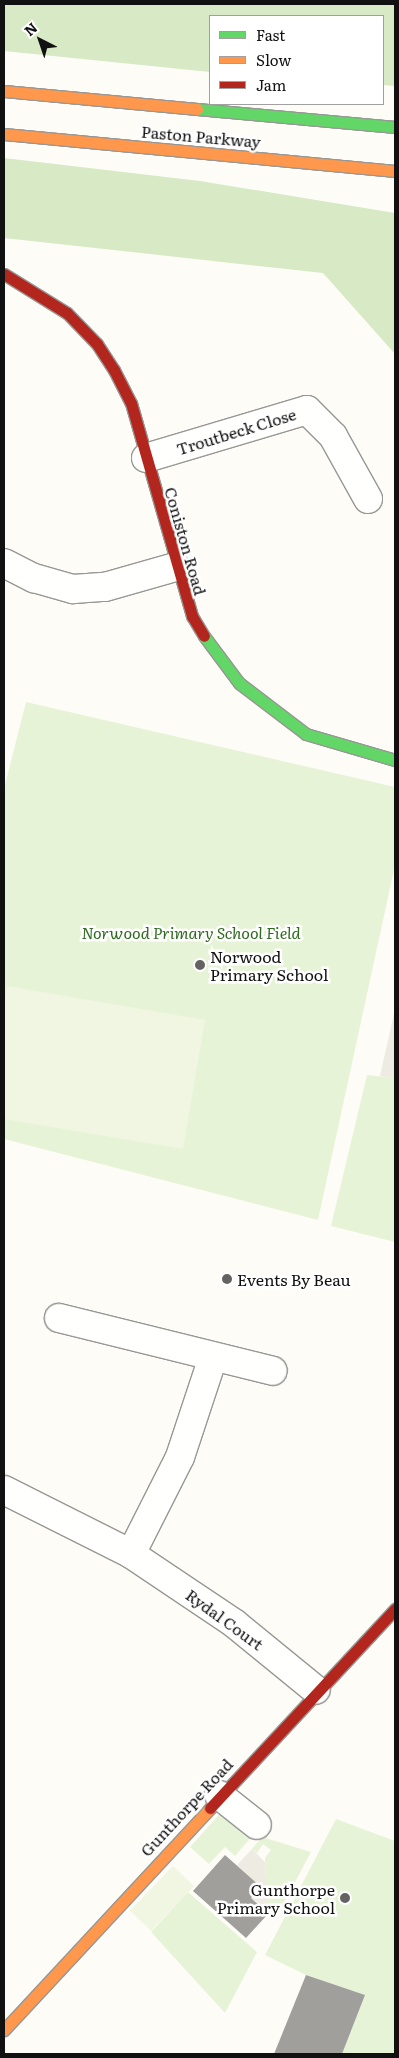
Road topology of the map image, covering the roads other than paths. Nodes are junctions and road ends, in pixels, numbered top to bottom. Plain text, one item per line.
1 (4, 91) edge
2 (395, 127) edge
3 (4, 134) edge
4 (395, 171) edge
5 (4, 274) edge
6 (146, 458) junction
7 (368, 499) dead end
8 (4, 562) edge
9 (175, 567) junction
10 (395, 760) edge
11 (59, 1318) dead end
12 (213, 1357) junction
13 (273, 1371) dead end
14 (4, 1490) edge
15 (131, 1554) junction
16 (395, 1609) edge
17 (316, 1690) junction
18 (219, 1795) junction
19 (257, 1825) dead end
20 (4, 2030) edge

1 - 2 main road, Paston Parkway
3 - 4 main road, Paston Parkway
5 - 6 main road, Coniston Road
6 - 7 street, Troutbeck Close
6 - 9 main road, Coniston Road
8 - 9 street
9 - 10 main road, Coniston Road
11 - 12 street
12 - 13 street
12 - 15 street
14 - 15 street, Rydal Court
15 - 17 street, Rydal Court
16 - 17 main road, Gunthorpe Road
17 - 18 main road, Gunthorpe Road
18 - 19 street
18 - 20 main road, Gunthorpe Road

